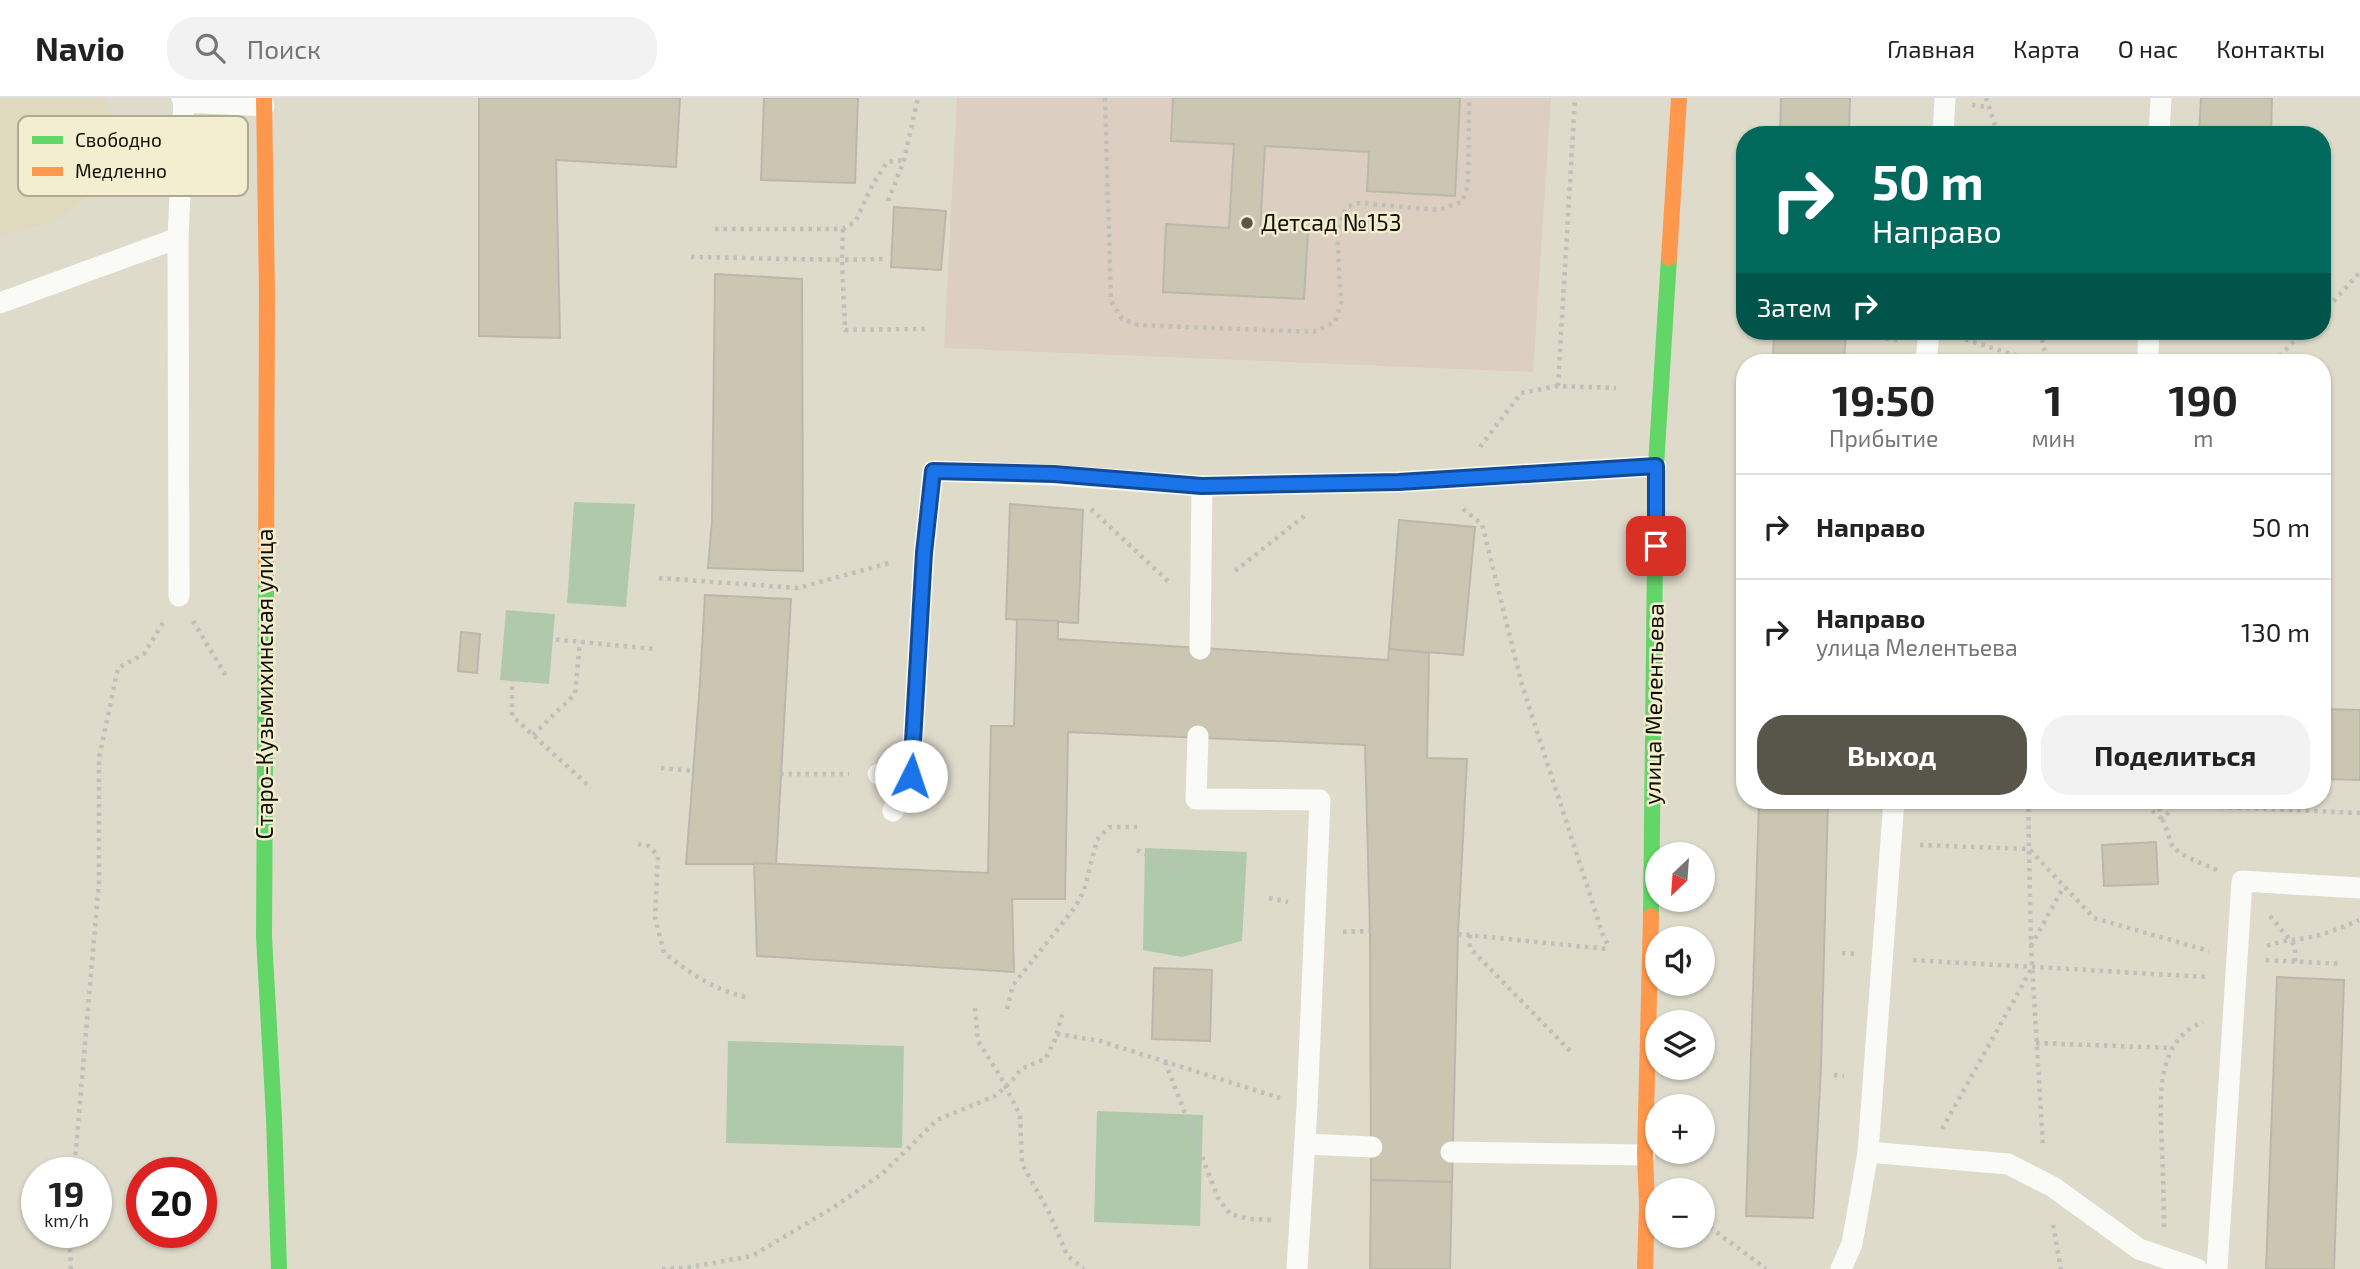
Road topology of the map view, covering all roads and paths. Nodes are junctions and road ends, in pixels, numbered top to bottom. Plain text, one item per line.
1 (918, 98) edge
2 (1105, 98) edge
3 (1469, 98) edge
4 (1575, 98) edge
5 (1679, 98) edge
6 (1945, 98) edge
7 (1986, 98) edge
8 (2161, 98) edge
9 (183, 100) edge
10 (264, 102) edge
11 (1943, 126) edge
12 (1995, 126) edge
13 (2159, 126) edge
14 (904, 160) junction
15 (180, 196) edge
16 (888, 201) dead end
17 (715, 229) dead end
18 (843, 229) junction
19 (178, 238) junction
20 (691, 257) dead end
21 (884, 259) dead end
22 (842, 260) junction
23 (2360, 272) edge
24 (0, 303) edge
25 (2331, 304) edge
26 (925, 329) dead end
27 (1890, 340) edge
28 (1967, 340) edge
29 (2296, 340) edge
30 (1927, 345) edge
31 (2012, 354) edge
32 (2281, 354) edge
33 (1558, 386) junction
34 (1616, 387) dead end
35 (1656, 466) junction
36 (1054, 474) junction
37 (1456, 478) junction
38 (1426, 480) junction
39 (1339, 483) junction
40 (1202, 486) junction
41 (924, 553) junction
42 (1235, 571) dead end
43 (659, 578) dead end
44 (179, 596) junction
45 (1201, 610) junction
46 (539, 638) dead end
47 (580, 642) junction
48 (655, 649) dead end
49 (1200, 649) dead end
50 (227, 678) dead end
51 (512, 678) dead end
52 (533, 735) junction
53 (1198, 736) dead end
54 (662, 768) dead end
55 (694, 771) dead end
56 (780, 774) dead end
57 (878, 774) joint
58 (911, 776) junction
59 (591, 789) dead end
60 (1893, 809) edge
61 (2028, 809) edge
62 (2150, 809) edge
63 (2160, 809) edge
64 (2171, 809) edge
65 (2267, 809) edge
66 (893, 811) dead end
67 (2360, 813) edge
68 (2163, 820) junction
69 (1138, 827) dead end
70 (638, 844) dead end
71 (1891, 844) junction
72 (2029, 849) junction
73 (1137, 850) dead end
74 (1185, 873) dead end
75 (2242, 881) junction
76 (2064, 886) junction
77 (2360, 888) edge
78 (2360, 919) edge
79 (1458, 934) dead end
80 (1470, 935) junction
81 (2031, 947) junction
82 (1882, 958) junction
83 (2342, 964) dead end
84 (2032, 967) junction
85 (2237, 969) junction
86 (746, 997) dead end
87 (975, 1008) dead end
88 (1007, 1009) dead end
89 (1063, 1012) dead end
90 (2233, 1021) junction
91 (1057, 1034) junction
92 (2036, 1043) junction
93 (2173, 1048) junction
94 (1572, 1053) dead end
95 (1165, 1061) junction
96 (1006, 1086) junction
97 (1647, 1094) edge
98 (1307, 1107) junction
99 (1305, 1144) junction
100 (1372, 1147) dead end
101 (1451, 1152) dead end
102 (1868, 1152) junction
103 (1645, 1155) edge
104 (75, 1157) edge
105 (1926, 1157) junction
106 (1645, 1164) edge
107 (2045, 1183) junction
108 (1300, 1220) junction
109 (1715, 1231) edge
110 (70, 1248) edge
111 (2165, 1259) junction
112 (71, 1269) edge
113 (279, 1269) edge
114 (662, 1269) edge
115 (1084, 1269) edge
116 (1297, 1269) edge
117 (1645, 1269) edge
118 (1766, 1269) edge
119 (1841, 1269) edge
120 (2061, 1269) edge
121 (2197, 1269) edge
122 (2217, 1269) edge

1 - 14 path
2 - 3 path
4 - 33 path
5 - 35 street, улица Мелентьева
6 - 11 lane
7 - 12 path
8 - 13 lane
9 - 10 lane
10 - 113 street, Старо-Кузьмихинская улица
14 - 16 path
14 - 18 path
15 - 19 lane
17 - 18 path
18 - 22 path
19 - 24 lane
19 - 44 lane
20 - 22 path
21 - 22 path
22 - 26 path
23 - 25 path
27 - 30 path
28 - 31 path
29 - 32 path
33 - 34 path
33 - 37 path
35 - 37 lane
35 - 97 street, улица Мелентьева
36 - 40 lane
36 - 41 lane
36 - 45 path
37 - 38 lane
38 - 39 lane
38 - 80 path
39 - 40 lane
39 - 42 path
40 - 45 lane
41 - 43 path
41 - 58 lane
44 - 50 path
44 - 104 path
45 - 49 lane
46 - 47 path
47 - 48 path
47 - 52 path
51 - 52 path
52 - 59 path
53 - 98 lane
54 - 55 path
56 - 57 path
57 - 58 lane
58 - 66 lane
60 - 71 lane
61 - 72 path
62 - 68 path
63 - 68 path
64 - 68 path
65 - 67 path
68 - 75 path
69 - 88 path
70 - 86 path
71 - 72 path
71 - 82 lane
72 - 76 path
72 - 81 path
73 - 74 path
75 - 77 lane
75 - 85 lane
76 - 81 path
76 - 85 path
78 - 83 path
79 - 80 path
80 - 94 path
81 - 84 path
82 - 84 path
82 - 102 lane
84 - 85 path
84 - 92 path
84 - 105 path
85 - 90 lane
87 - 96 path
89 - 91 path
90 - 93 path
90 - 122 lane
91 - 95 path
91 - 96 path
92 - 93 path
92 - 107 path
93 - 111 path
95 - 98 path
95 - 108 path
96 - 114 path
96 - 115 path
98 - 99 lane
99 - 100 lane
99 - 108 lane
101 - 103 lane
102 - 105 lane
102 - 119 lane
105 - 107 lane
106 - 117 street, улица Мелентьева
107 - 111 lane
107 - 120 path
108 - 116 lane
109 - 118 path
110 - 112 path
111 - 121 lane

